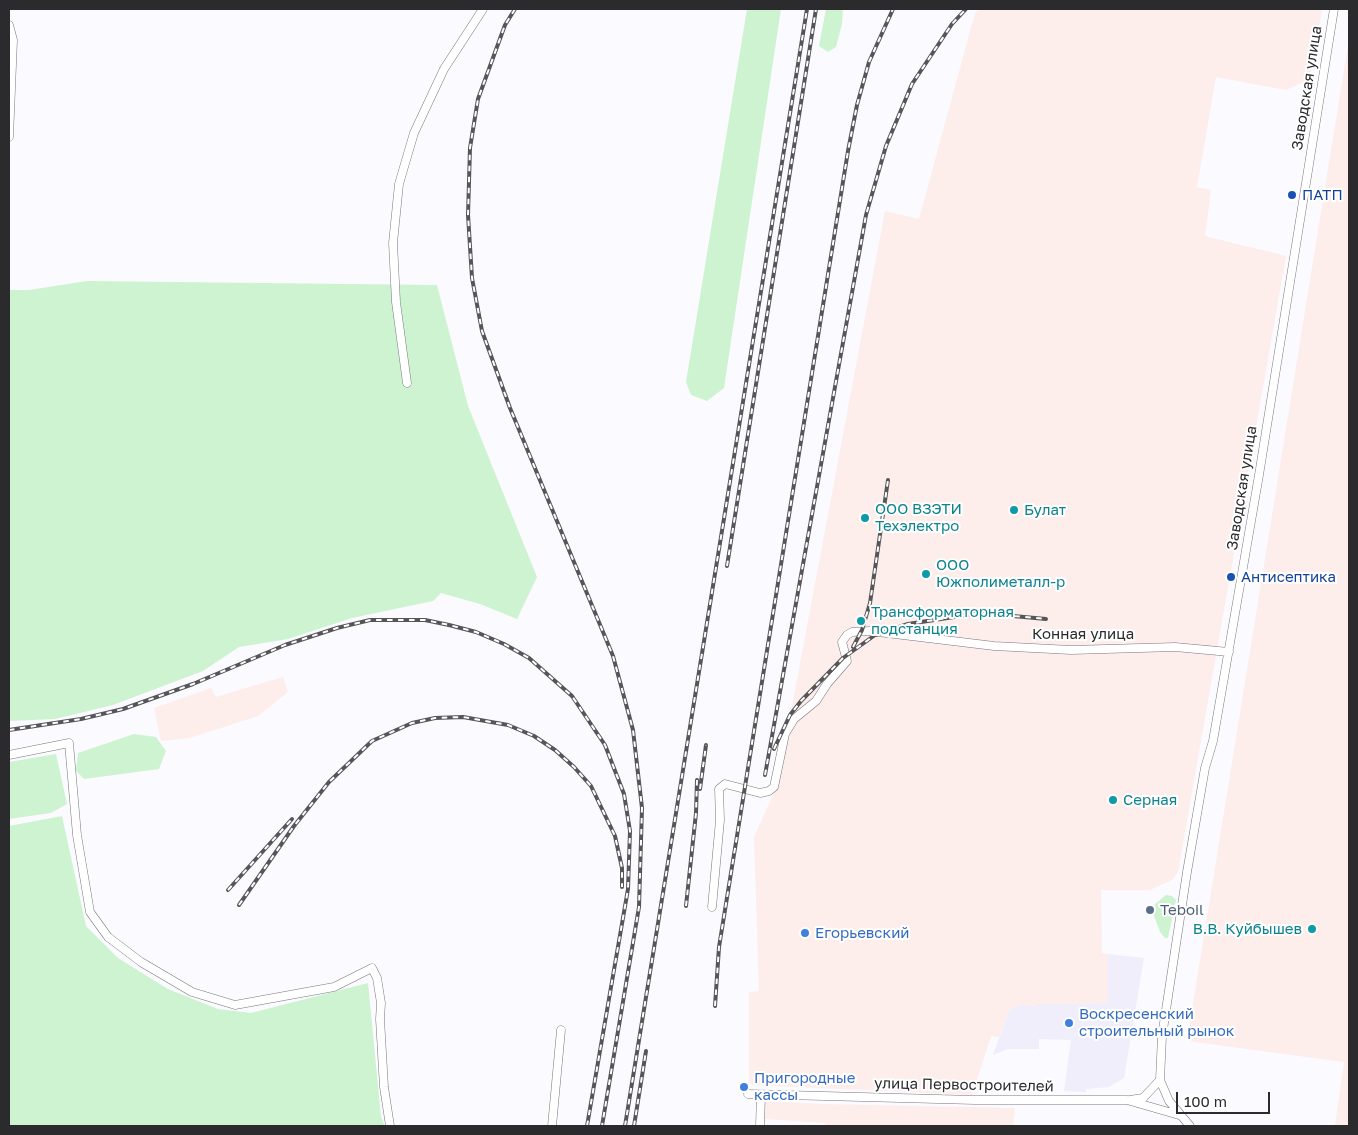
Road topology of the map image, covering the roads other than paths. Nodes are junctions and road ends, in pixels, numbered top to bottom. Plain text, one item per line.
1 (483, 9) edge
2 (1334, 9) edge
3 (9, 24) edge
4 (9, 137) edge
5 (407, 383) dead end
6 (1229, 652) junction
7 (9, 755) edge
8 (712, 907) dead end
9 (561, 1030) dead end
10 (1160, 1080) junction
11 (748, 1094) dead end
12 (761, 1095) junction
13 (1127, 1100) junction
14 (1179, 1115) junction
15 (390, 1126) edge
16 (552, 1126) edge
17 (760, 1126) edge
18 (1190, 1126) edge

1 - 5 street
2 - 6 street, Заводская улица
3 - 4 street
6 - 8 street, Конная улица
6 - 10 street, Заводская улица
7 - 15 street
9 - 16 street
10 - 13 street
10 - 14 street, Заводская улица
11 - 12 street, улица Первостроителей
12 - 13 street, улица Первостроителей
12 - 17 street
13 - 14 street, улица Первостроителей
14 - 18 street, Заводская улица

